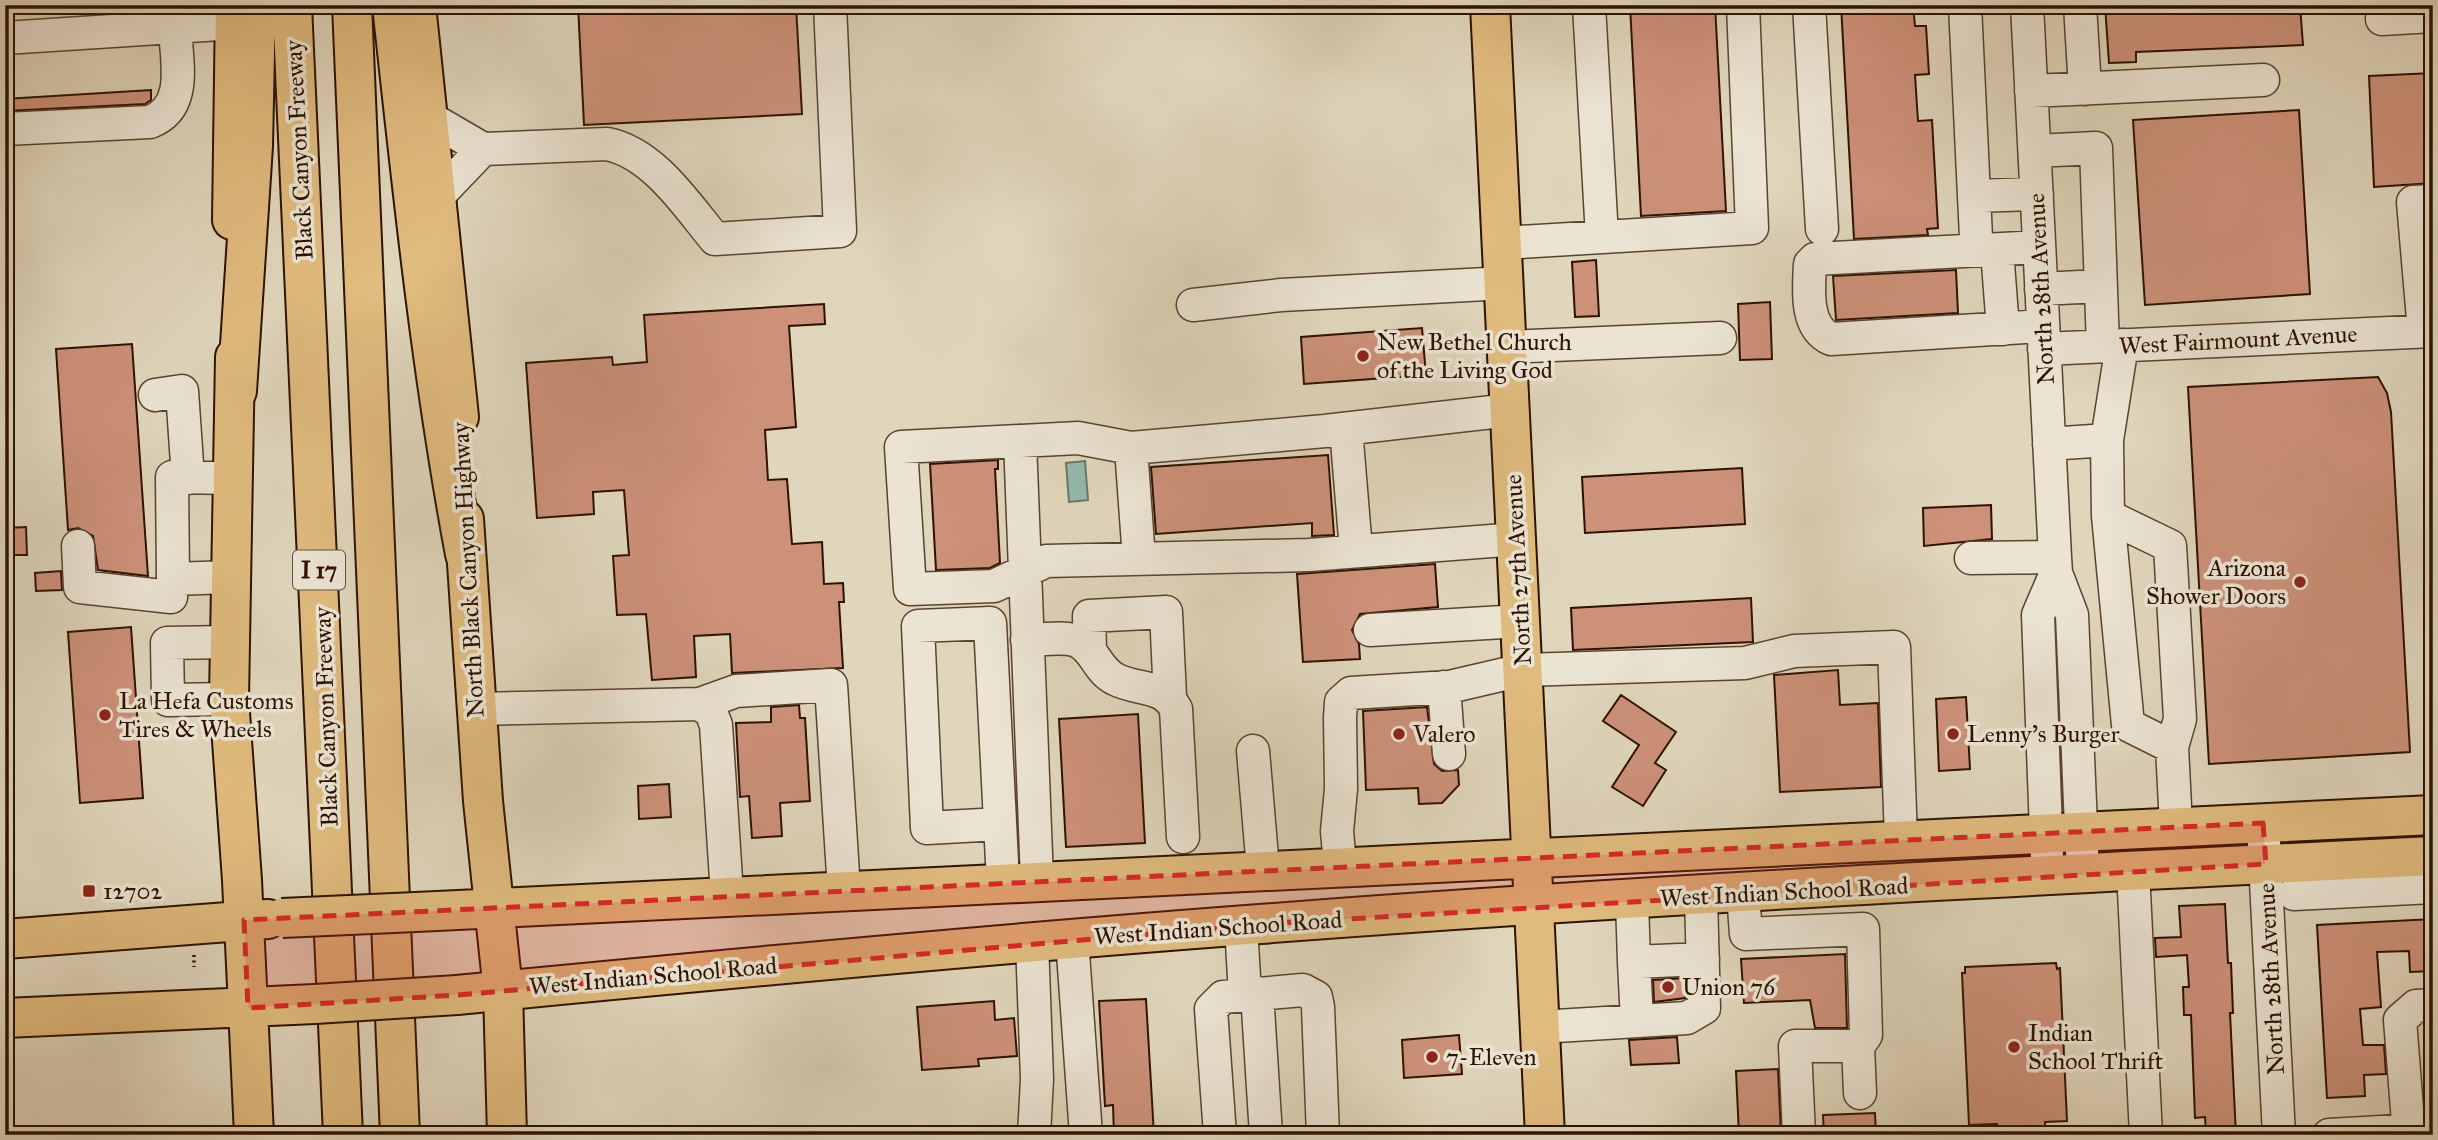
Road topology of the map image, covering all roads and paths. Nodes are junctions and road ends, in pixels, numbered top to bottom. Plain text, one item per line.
1 (292, 5) edge
2 (315, 5) edge
3 (352, 5) edge
4 (392, 5) edge
5 (416, 5) edge
6 (830, 5) edge
7 (1490, 5) edge
8 (1589, 5) edge
9 (1743, 5) edge
10 (1810, 5) edge
11 (1965, 5) edge
12 (2027, 5) edge
13 (2080, 5) edge
14 (242, 11) edge
15 (2433, 16) edge
16 (2382, 19) dead end
17 (172, 20) edge
18 (5, 38) edge
19 (2263, 80) dead end
20 (2085, 89) junction
21 (2031, 90) junction
22 (428, 117) junction
23 (5, 129) edge
24 (483, 149) junction
25 (2035, 151) junction
26 (2037, 194) junction
27 (1974, 196) junction
28 (437, 197) junction
29 (2433, 201) edge
30 (1822, 229) dead end
31 (1602, 237) junction
32 (1503, 243) junction
33 (1986, 243) junction
34 (2039, 247) junction
35 (1505, 283) junction
36 (2099, 286) junction
37 (2041, 289) junction
38 (1193, 305) dead end
39 (2003, 329) junction
40 (2428, 331) edge
41 (2044, 337) junction
42 (1720, 338) dead end
43 (1508, 346) junction
44 (2113, 346) junction
45 (155, 395) dead end
46 (1510, 410) junction
47 (1346, 429) junction
48 (2106, 440) junction
49 (1020, 441) junction
50 (2049, 444) junction
51 (1131, 447) junction
52 (188, 478) junction
53 (233, 478) junction
54 (2108, 516) junction
55 (1517, 539) junction
56 (78, 546) dead end
57 (1356, 550) junction
58 (465, 554) junction
59 (1971, 558) dead end
60 (1139, 559) junction
61 (2056, 565) junction
62 (1024, 571) junction
63 (230, 578) junction
64 (172, 588) junction
65 (1520, 621) junction
66 (1370, 630) dead end
67 (1027, 640) junction
68 (229, 642) junction
69 (167, 643) junction
70 (1090, 650) junction
71 (1522, 670) junction
72 (1444, 687) junction
73 (1170, 697) junction
74 (229, 699) junction
75 (700, 704) junction
76 (476, 709) junction
77 (2172, 747) junction
78 (1252, 751) dead end
79 (1449, 754) dead end
80 (2433, 815) edge
81 (2263, 822) junction
82 (1000, 824) junction
83 (2176, 826) junction
84 (2063, 832) junction
85 (1183, 837) dead end
86 (1901, 839) junction
87 (1532, 856) junction
88 (2433, 856) edge
89 (2266, 864) junction
90 (1340, 866) junction
91 (1263, 869) junction
92 (2133, 871) junction
93 (2065, 874) junction
94 (1020, 881) junction
95 (2433, 887) edge
96 (844, 890) junction
97 (1743, 894) junction
98 (2294, 894) dead end
99 (727, 895) junction
100 (1702, 897) junction
101 (1632, 901) junction
102 (494, 907) junction
103 (1536, 907) junction
104 (244, 920) junction
105 (1241, 926) junction
106 (5, 939) edge
107 (1072, 939) junction
108 (1032, 942) junction
109 (1703, 959) junction
110 (1634, 962) junction
111 (503, 991) junction
112 (1251, 993) junction
113 (2433, 1005) edge
114 (248, 1008) junction
115 (5, 1018) edge
116 (1637, 1021) junction
117 (1540, 1027) junction
118 (1858, 1046) junction
119 (1860, 1093) dead end
120 (2417, 1132) edge
121 (254, 1135) edge
122 (343, 1135) edge
123 (365, 1135) edge
124 (400, 1135) edge
125 (507, 1135) edge
126 (1034, 1135) edge
127 (1086, 1135) edge
128 (1220, 1135) edge
129 (1266, 1135) edge
130 (1323, 1135) edge
131 (1545, 1135) edge
132 (1799, 1135) edge
133 (2146, 1135) edge
134 (2279, 1135) edge
135 (2329, 1135) edge

1 - 122 main road, Black Canyon Freeway / I 17
2 - 123 main road
3 - 124 main road, I 17
4 - 58 main road
5 - 22 main road, North Black Canyon Highway
6 - 24 street
7 - 32 main road, North 27th Avenue
8 - 31 street
9 - 31 street
10 - 30 street
11 - 27 street
12 - 21 street, North 28th Avenue
13 - 20 street
14 - 17 street
14 - 53 main road
15 - 16 street
17 - 18 street
17 - 23 street
19 - 20 street
20 - 21 street
21 - 25 street, North 28th Avenue
22 - 24 street
22 - 28 main road, North Black Canyon Highway
24 - 28 street
25 - 26 street, North 28th Avenue
25 - 36 street
26 - 27 street
26 - 34 street, North 28th Avenue
27 - 33 street
28 - 58 main road, North Black Canyon Highway
29 - 40 street
31 - 32 street
32 - 35 main road, North 27th Avenue
33 - 34 street
33 - 39 street
33 - 39 street, West Fairmount Avenue
34 - 37 street, North 28th Avenue
35 - 38 street
35 - 43 main road, North 27th Avenue
36 - 37 street
36 - 44 street
37 - 41 street, North 28th Avenue
39 - 41 street, West Fairmount Avenue
40 - 44 street, West Fairmount Avenue
41 - 44 street, West Fairmount Avenue
41 - 50 street, North 28th Avenue
42 - 43 street
43 - 46 main road, North 27th Avenue
44 - 48 street
45 - 52 street
46 - 47 street
46 - 55 main road, North 27th Avenue
47 - 51 street
47 - 57 street
48 - 50 street
48 - 54 street
49 - 51 street
49 - 62 street
49 - 62 street
50 - 61 street, North 28th Avenue
51 - 60 street
52 - 53 street
52 - 64 street
53 - 63 main road
54 - 77 street
54 - 77 street
55 - 57 street
55 - 65 main road, North 27th Avenue
56 - 64 street
57 - 60 street
58 - 76 main road, North Black Canyon Highway
59 - 61 street
60 - 62 street
61 - 84 street, North 28th Avenue
62 - 67 street
63 - 64 street
63 - 68 main road
64 - 69 street
65 - 66 street
65 - 71 main road, North 27th Avenue
67 - 70 street
67 - 94 street
68 - 69 street
68 - 74 main road
69 - 74 street
70 - 73 street
70 - 73 street
71 - 72 street
71 - 86 street
71 - 87 main road, North 27th Avenue
72 - 79 street
72 - 90 street
73 - 85 street
74 - 104 main road
75 - 76 street
75 - 96 street
75 - 99 street
76 - 102 main road, North Black Canyon Highway
77 - 83 street
78 - 91 street
80 - 81 main road, West Indian School Road
81 - 83 main road, West Indian School Road
81 - 89 street, North 28th Avenue
82 - 82 street
82 - 94 street
83 - 84 main road, West Indian School Road
84 - 86 main road, West Indian School Road
84 - 93 street, North 28th Avenue
86 - 87 main road, West Indian School Road
87 - 90 main road, West Indian School Road
87 - 103 main road, North 27th Avenue
88 - 89 main road, West Indian School Road
89 - 92 main road, West Indian School Road
89 - 134 street, North 28th Avenue
90 - 91 main road, West Indian School Road
91 - 94 main road, West Indian School Road
92 - 93 main road, West Indian School Road
92 - 133 street
93 - 97 main road, West Indian School Road
94 - 96 main road, West Indian School Road
95 - 98 street
96 - 99 main road, West Indian School Road
97 - 100 main road, West Indian School Road
97 - 118 street
99 - 102 main road, West Indian School Road
100 - 101 main road, West Indian School Road
100 - 109 street
101 - 103 main road, West Indian School Road
101 - 110 street
102 - 104 main road, West Indian School Road, bridge
102 - 111 main road, North Black Canyon Highway
103 - 105 main road, West Indian School Road
103 - 117 main road, North 27th Avenue
104 - 106 main road, West Indian School Road
104 - 114 main road
105 - 107 main road, West Indian School Road
105 - 112 street
107 - 108 main road, West Indian School Road
107 - 127 street
108 - 111 main road, West Indian School Road
108 - 126 street
109 - 110 street
109 - 116 street
110 - 116 street
111 - 114 main road, West Indian School Road, bridge
111 - 125 main road, North Black Canyon Highway
112 - 128 street
112 - 129 street
112 - 130 street
113 - 120 street
114 - 115 main road, West Indian School Road
114 - 121 main road
116 - 117 street
117 - 131 main road, North 27th Avenue
118 - 119 street
118 - 132 street
120 - 135 street

